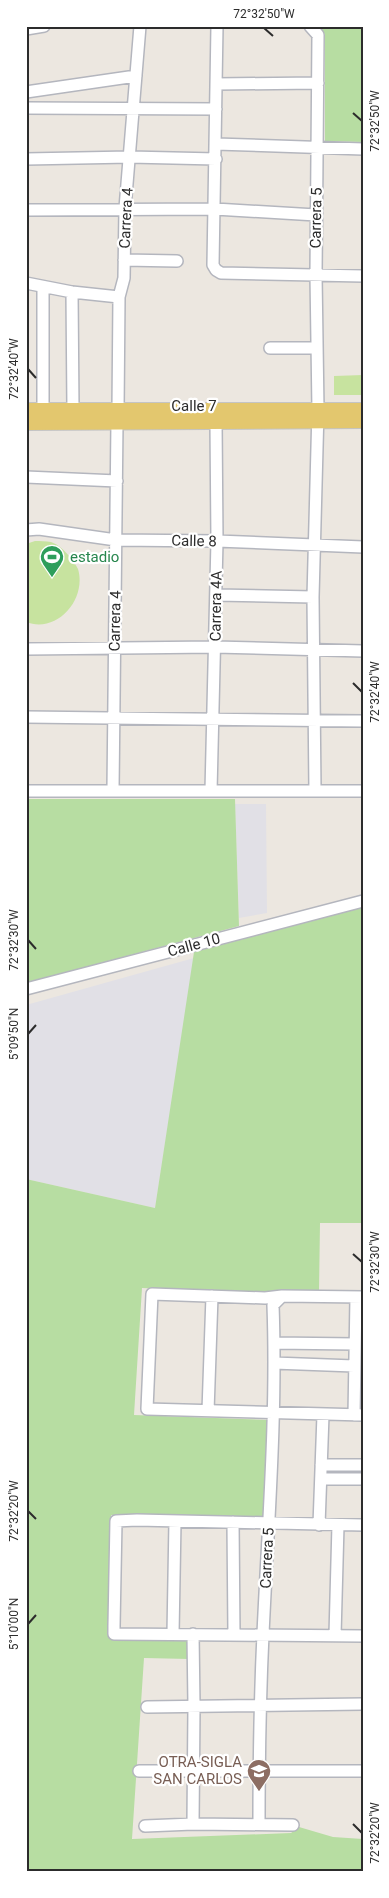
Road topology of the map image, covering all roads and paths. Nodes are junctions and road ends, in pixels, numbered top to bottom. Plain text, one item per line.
1 (44, 26) edge
2 (140, 26) edge
3 (217, 26) edge
4 (311, 27) edge
5 (26, 29) edge
6 (136, 76) junction
7 (318, 83) junction
8 (217, 84) junction
9 (26, 92) edge
10 (26, 108) edge
11 (134, 108) junction
12 (216, 109) junction
13 (216, 144) junction
14 (317, 148) junction
15 (363, 149) edge
16 (130, 157) junction
17 (26, 159) edge
18 (216, 159) junction
19 (125, 208) junction
20 (215, 209) junction
21 (26, 210) edge
22 (316, 215) junction
23 (124, 260) junction
24 (176, 261) dead end
25 (316, 275) junction
26 (363, 276) edge
27 (26, 283) edge
28 (43, 287) junction
29 (72, 292) junction
30 (119, 297) junction
31 (270, 348) dead end
32 (317, 348) junction
33 (26, 410) edge
34 (43, 410) junction
35 (73, 410) junction
36 (363, 410) edge
37 (118, 416) junction
38 (317, 416) junction
39 (216, 422) junction
40 (363, 422) edge
41 (26, 423) edge
42 (26, 476) edge
43 (117, 481) junction
44 (26, 530) edge
45 (116, 540) junction
46 (217, 541) junction
47 (315, 544) junction
48 (363, 547) edge
49 (216, 595) junction
50 (314, 597) junction
51 (215, 647) junction
52 (114, 648) junction
53 (26, 649) edge
54 (313, 650) junction
55 (363, 651) edge
56 (26, 717) edge
57 (213, 719) junction
58 (113, 720) junction
59 (314, 721) junction
60 (363, 721) edge
61 (113, 790) junction
62 (26, 791) edge
63 (211, 791) junction
64 (315, 791) junction
65 (363, 791) edge
66 (363, 901) edge
67 (26, 989) edge
68 (212, 1296) junction
69 (282, 1296) junction
70 (360, 1297) edge
71 (274, 1343) junction
72 (355, 1344) junction
73 (274, 1363) junction
74 (354, 1366) junction
75 (208, 1411) junction
76 (273, 1413) junction
77 (323, 1415) junction
78 (358, 1415) edge
79 (321, 1465) junction
80 (363, 1465) edge
81 (321, 1479) junction
82 (363, 1479) edge
83 (175, 1521) junction
84 (233, 1522) junction
85 (269, 1523) junction
86 (320, 1525) junction
87 (338, 1525) junction
88 (363, 1525) edge
89 (174, 1634) junction
90 (193, 1634) junction
91 (234, 1634) junction
92 (263, 1636) junction
93 (335, 1636) junction
94 (363, 1636) edge
95 (363, 1704) edge
96 (260, 1705) junction
97 (194, 1706) junction
98 (147, 1707) dead end
99 (139, 1770) dead end
100 (193, 1771) junction
101 (259, 1771) junction
102 (363, 1772) edge
103 (259, 1823) junction
104 (192, 1824) junction
105 (293, 1824) dead end
106 (145, 1826) dead end

1 - 5 street
2 - 6 street, Carrera 4
3 - 8 street
4 - 7 street, Carrera 5
6 - 9 street
6 - 11 street, Carrera 4
7 - 8 street
7 - 14 street, Carrera 5
8 - 12 street
10 - 11 street
11 - 12 street
11 - 16 street, Carrera 4
12 - 13 street
13 - 14 street
13 - 18 street
14 - 15 street
14 - 22 street, Carrera 5
16 - 17 street
16 - 18 street
16 - 19 street, Carrera 4
18 - 20 street
19 - 20 street
19 - 21 street
19 - 23 street, Carrera 4
20 - 22 street
20 - 25 street
22 - 25 street, Carrera 5
23 - 24 street
23 - 30 street, Carrera 4
25 - 26 street
25 - 32 street, Carrera 5
27 - 28 street
28 - 29 street
28 - 34 street
29 - 30 street
29 - 35 street
30 - 37 street, Carrera 4
31 - 32 street
32 - 38 street, Carrera 5
33 - 34 main road, Calle 7
34 - 35 main road, Calle 7
35 - 37 main road, Calle 7
36 - 38 main road, Calle 7
37 - 38 main road, Calle 7
37 - 39 main road, Calle 7
37 - 41 main road, Calle 7
37 - 43 street, Carrera 4
38 - 39 main road, Calle 7
38 - 40 main road, Calle 7
38 - 47 street, Carrera 5
39 - 46 street, Carrera 4A
42 - 43 street
43 - 45 street, Carrera 4
44 - 45 street, Calle 8
45 - 46 street, Calle 8
45 - 52 street, Carrera 4
46 - 47 street, Calle 8
46 - 49 street, Carrera 4A
47 - 48 street, Calle 8
47 - 50 street
49 - 50 street
49 - 51 street, Carrera 4A
50 - 54 street
51 - 52 street
51 - 54 street
51 - 57 street, Carrera 4A
52 - 53 street
52 - 58 street, Carrera 4
54 - 55 street
54 - 59 street
56 - 58 street
57 - 58 street
57 - 59 street
57 - 63 street, Carrera 4A
58 - 61 street, Carrera 4
59 - 60 street
59 - 64 street
61 - 62 street
61 - 63 street
63 - 64 street
64 - 65 street
66 - 67 street, Calle 10
68 - 69 street
68 - 75 street
68 - 75 street
69 - 70 street
69 - 71 street, Carrera 5
70 - 72 street
71 - 72 street
71 - 73 street, Carrera 5
72 - 74 street
73 - 74 street
73 - 76 street, Carrera 5
74 - 78 street
75 - 76 street
76 - 77 street
76 - 85 street, Carrera 5
77 - 78 street
77 - 79 street
79 - 80 street
79 - 81 street
81 - 82 street
81 - 86 street
83 - 84 street
83 - 89 street
83 - 89 street
84 - 85 street
84 - 91 street
85 - 86 street
85 - 92 street, Carrera 5
86 - 87 street
87 - 88 street
87 - 93 street
89 - 90 street
90 - 91 street
90 - 97 street
91 - 92 street
92 - 93 street
92 - 96 street, Carrera 5
93 - 94 street
95 - 96 street
96 - 97 street
96 - 101 street, Carrera 5
97 - 98 street
97 - 100 street
99 - 100 street
100 - 101 street
100 - 104 street
101 - 102 street
101 - 103 street, Carrera 5
103 - 104 street
103 - 105 street
104 - 106 street

